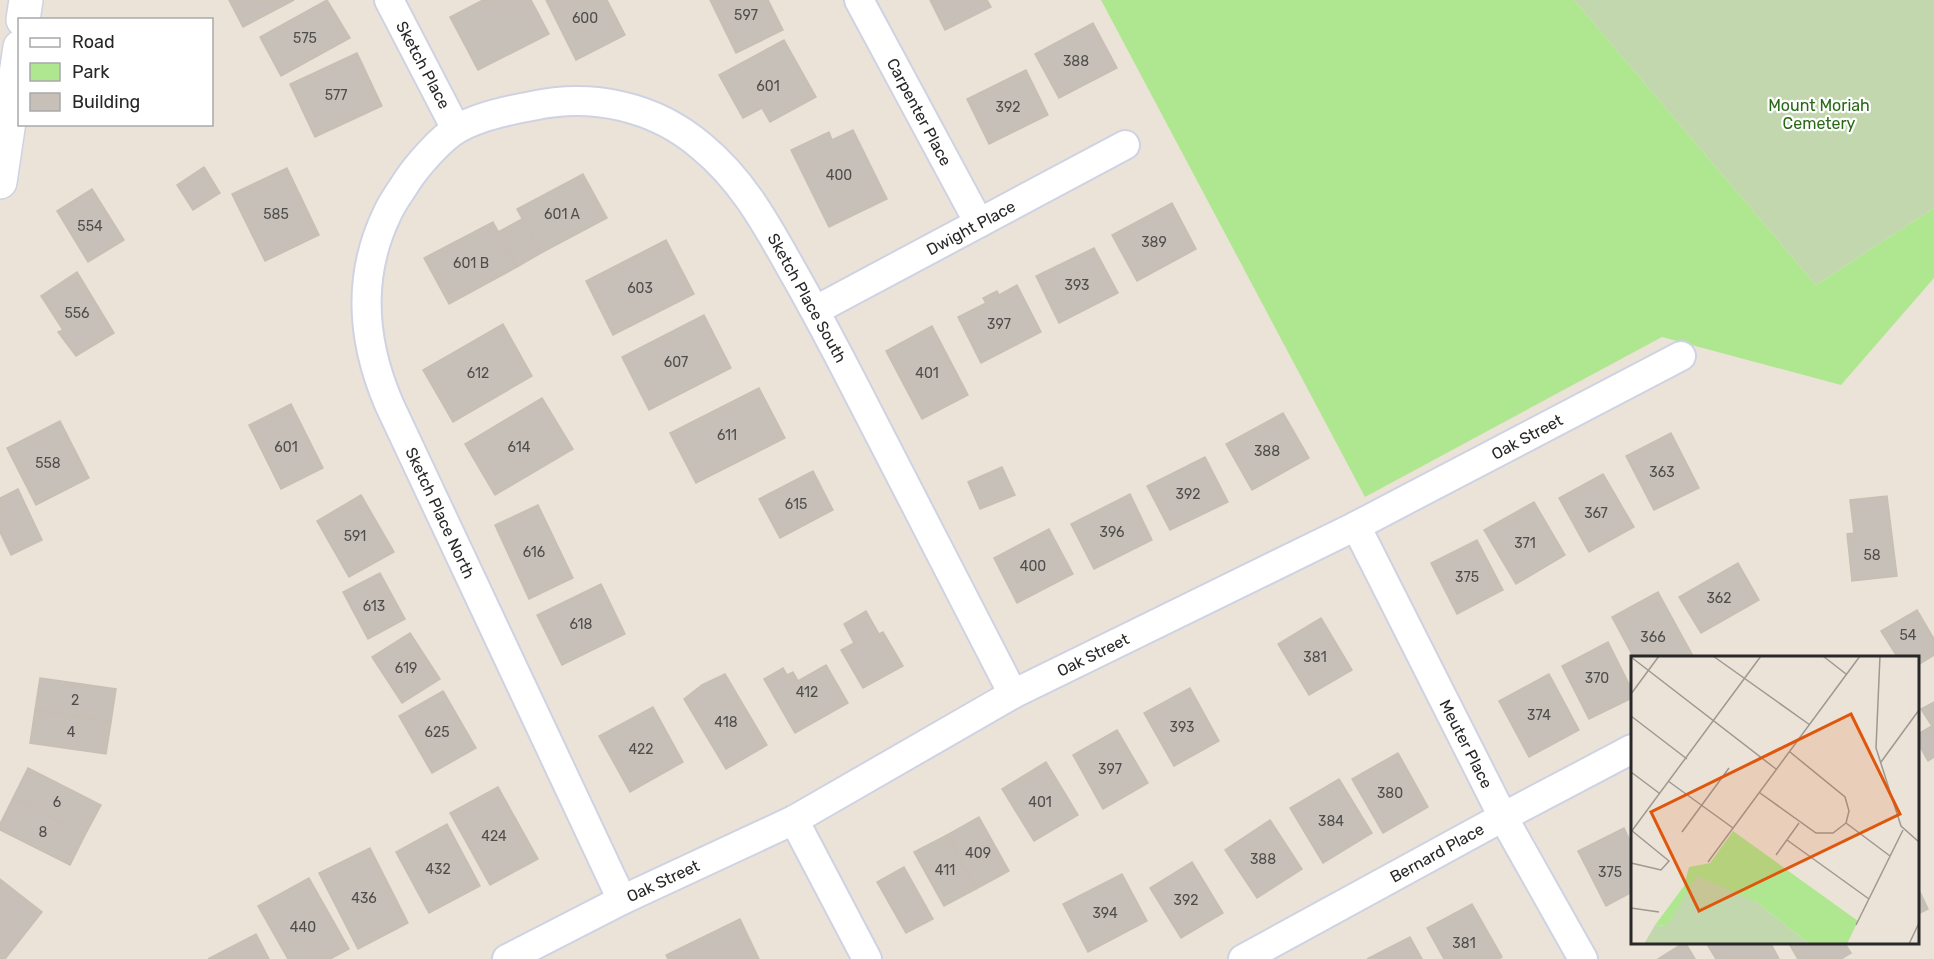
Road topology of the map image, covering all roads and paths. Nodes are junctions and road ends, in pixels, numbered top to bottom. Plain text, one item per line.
1 (26, 0) edge
2 (389, 0) edge
3 (859, 0) edge
4 (24, 18) edge
5 (18, 60) edge
6 (456, 129) junction
7 (1125, 145) dead end
8 (0, 182) edge
9 (979, 223) junction
10 (816, 310) junction
11 (1681, 356) dead end
12 (1356, 526) junction
13 (1013, 694) junction
14 (1631, 750) edge
15 (1503, 817) junction
16 (794, 820) junction
17 (622, 900) junction
18 (507, 959) edge
19 (867, 959) edge
20 (1243, 959) edge
21 (1583, 959) edge

1 - 4 street
2 - 6 street, Sketch Place
3 - 9 street, Carpenter Place
5 - 8 street
6 - 10 street, Sketch Place South
6 - 17 street, Sketch Place North
7 - 9 street, Dwight Place
9 - 10 street, Dwight Place
10 - 13 street, Sketch Place South
11 - 12 street, Oak Street
12 - 13 street, Oak Street
12 - 15 street, Meuter Place
13 - 16 street, Oak Street
14 - 15 street, Bernard Place
15 - 20 street, Bernard Place
15 - 21 street, Meuter Place
16 - 17 street, Oak Street
16 - 19 street
17 - 18 street, Oak Street

